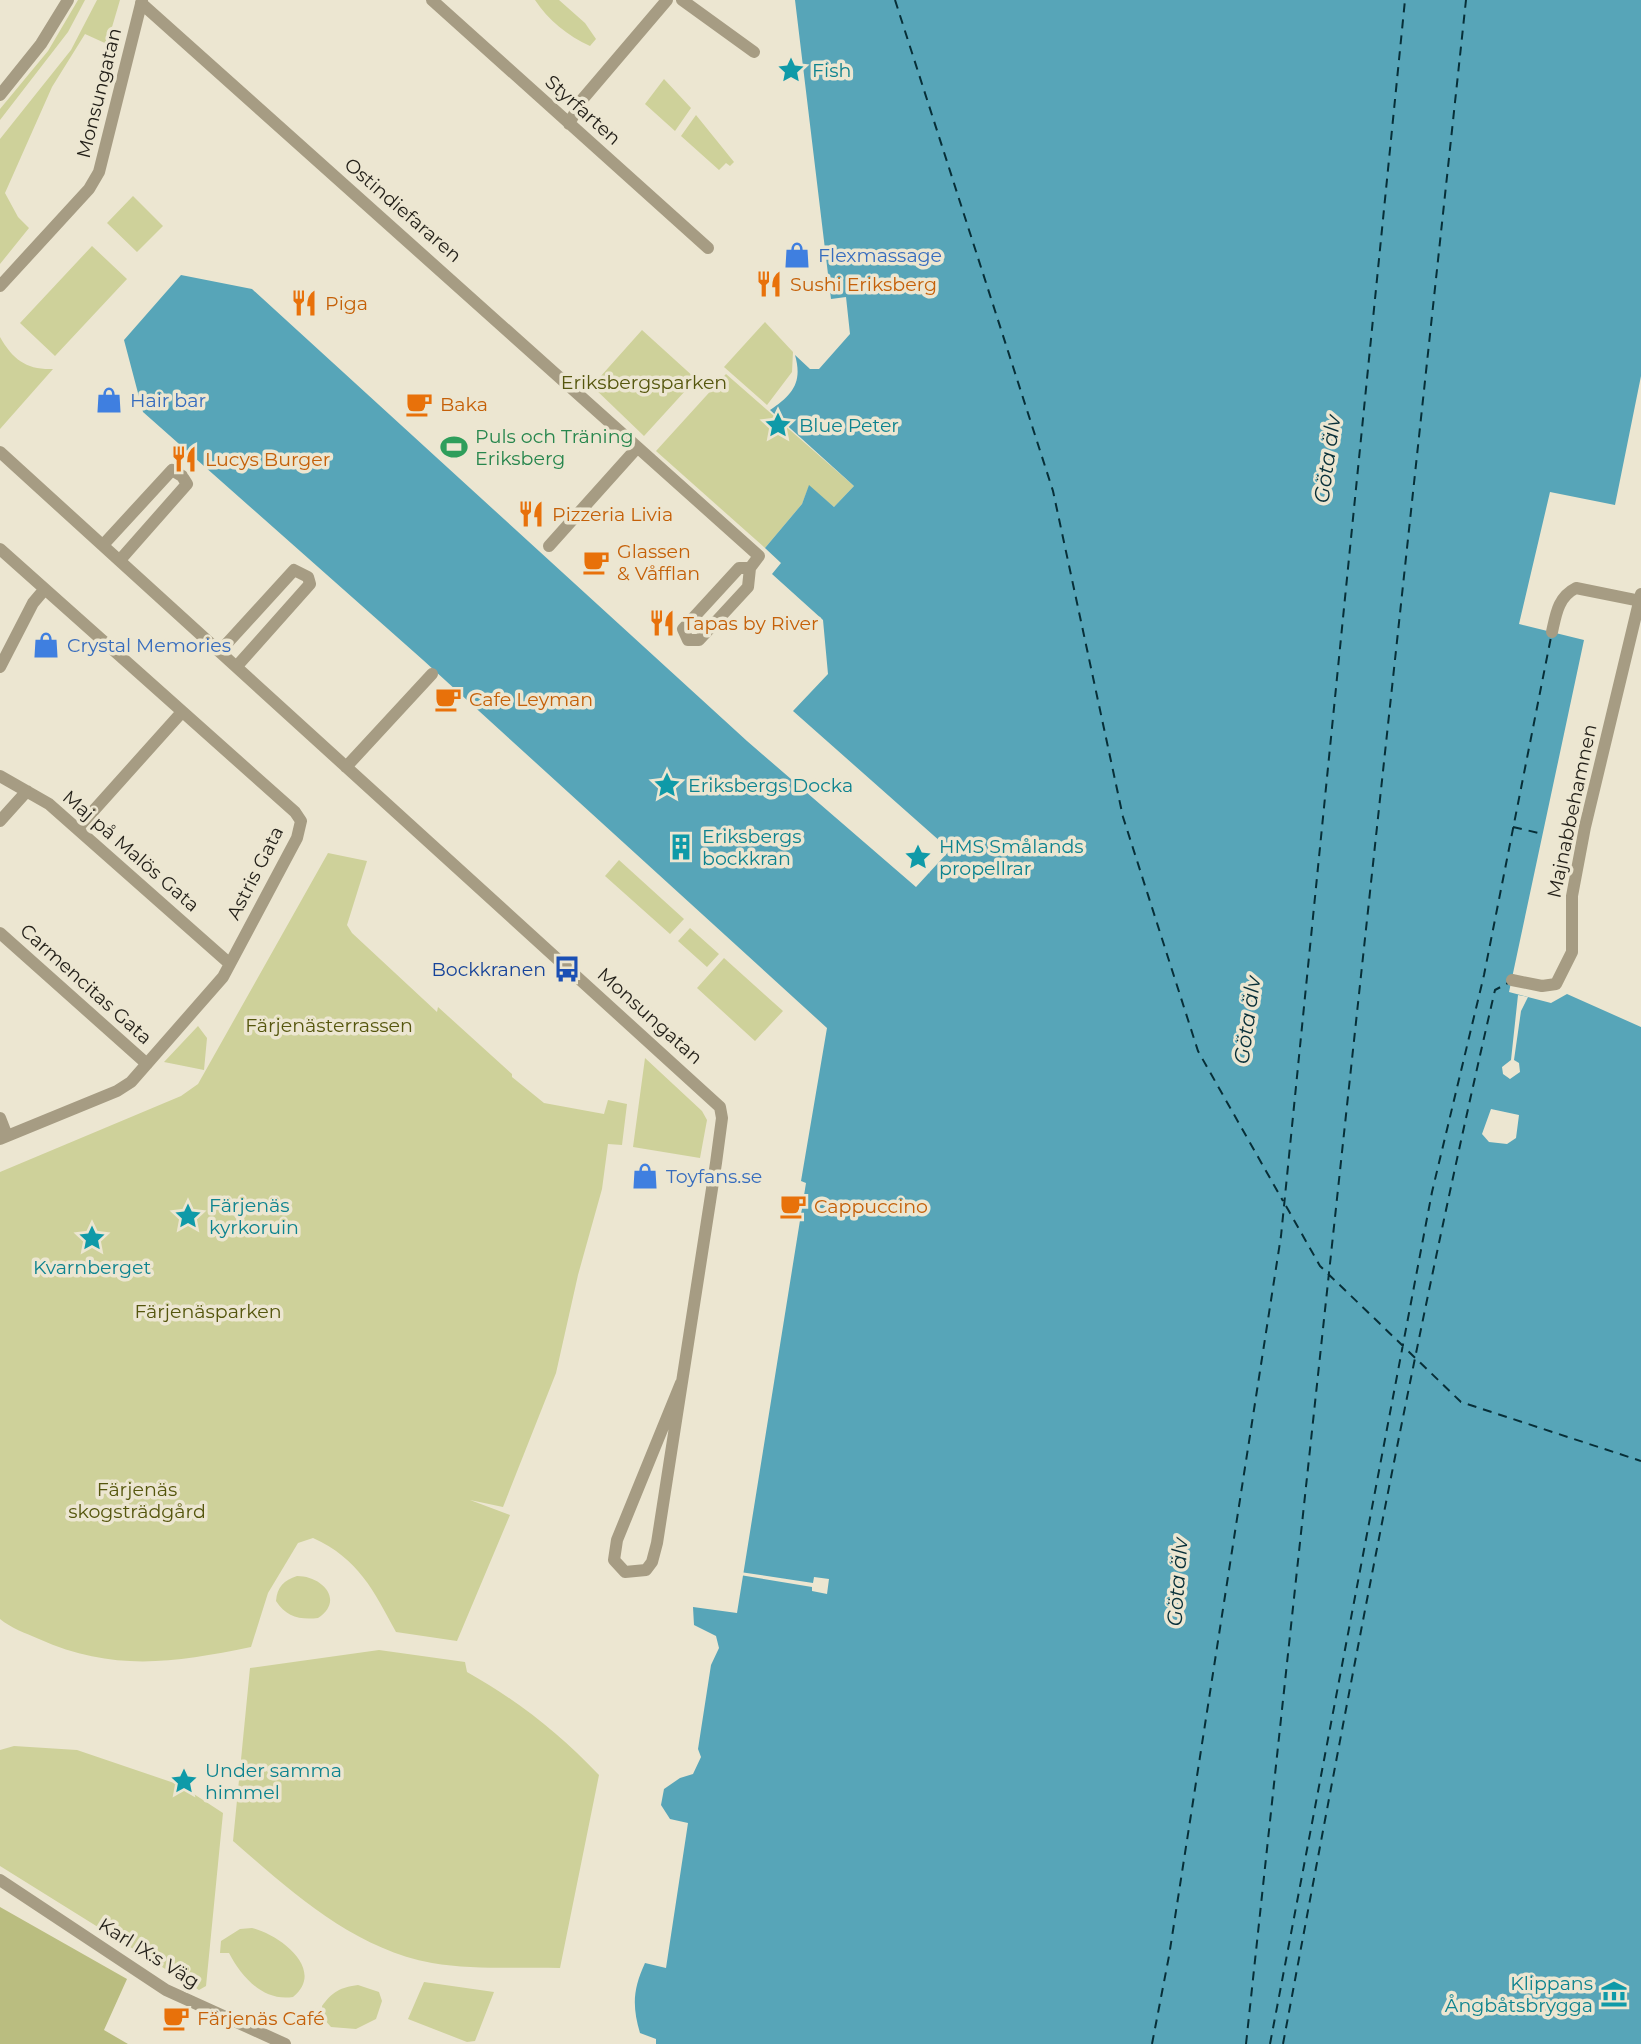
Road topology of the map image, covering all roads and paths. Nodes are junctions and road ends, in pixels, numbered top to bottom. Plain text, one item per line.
1 (68, 0) edge
2 (667, 0) edge
3 (682, 0) edge
4 (142, 1) edge
5 (438, 2) edge
6 (754, 52) dead end
7 (0, 95) edge
8 (569, 124) junction
9 (708, 248) dead end
10 (0, 285) edge
11 (636, 449) junction
12 (0, 452) edge
13 (103, 545) junction
14 (549, 546) dead end
15 (0, 549) edge
16 (120, 560) junction
17 (751, 568) junction
18 (44, 590) junction
19 (1640, 599) edge
20 (1552, 632) dead end
21 (220, 651) junction
22 (237, 666) junction
23 (0, 667) edge
24 (432, 674) dead end
25 (182, 712) junction
26 (346, 767) junction
27 (0, 776) edge
28 (27, 791) junction
29 (0, 821) edge
30 (78, 828) junction
31 (0, 933) edge
32 (230, 964) junction
33 (1512, 981) dead end
34 (147, 1064) junction
35 (0, 1118) edge
36 (4, 1137) edge
37 (681, 1383) junction
38 (0, 1880) edge
39 (285, 2044) edge

1 - 7 street
2 - 8 street
3 - 6 street
4 - 10 street, Monsungatan
4 - 11 street, Ostindiefararen
5 - 8 street, Styrfarten
8 - 9 street, Styrfarten
11 - 14 street
11 - 17 street, Ostindiefararen
12 - 13 street, Monsungatan
13 - 16 street, Monsungatan
13 - 16 street
15 - 18 street, Astris Gata
16 - 21 street, Monsungatan
17 - 17 street
18 - 23 street
18 - 25 street, Astris Gata
19 - 20 street, Majnabbehamnen
19 - 33 street, Majnabbehamnen
21 - 22 street, Monsungatan
21 - 22 street
22 - 26 street, Monsungatan
24 - 26 street
25 - 30 street
25 - 32 street, Astris Gata
26 - 37 street, Monsungatan
27 - 28 street, Maj på Malös Gata
28 - 29 street
28 - 30 street, Maj på Malös Gata
30 - 32 street, Maj på Malös Gata
31 - 34 street, Carmencitas Gata
32 - 34 street, Astris Gata
34 - 36 street, Astris Gata
35 - 36 street
37 - 37 street, Monsungatan
38 - 39 street, Karl IX:s Väg

